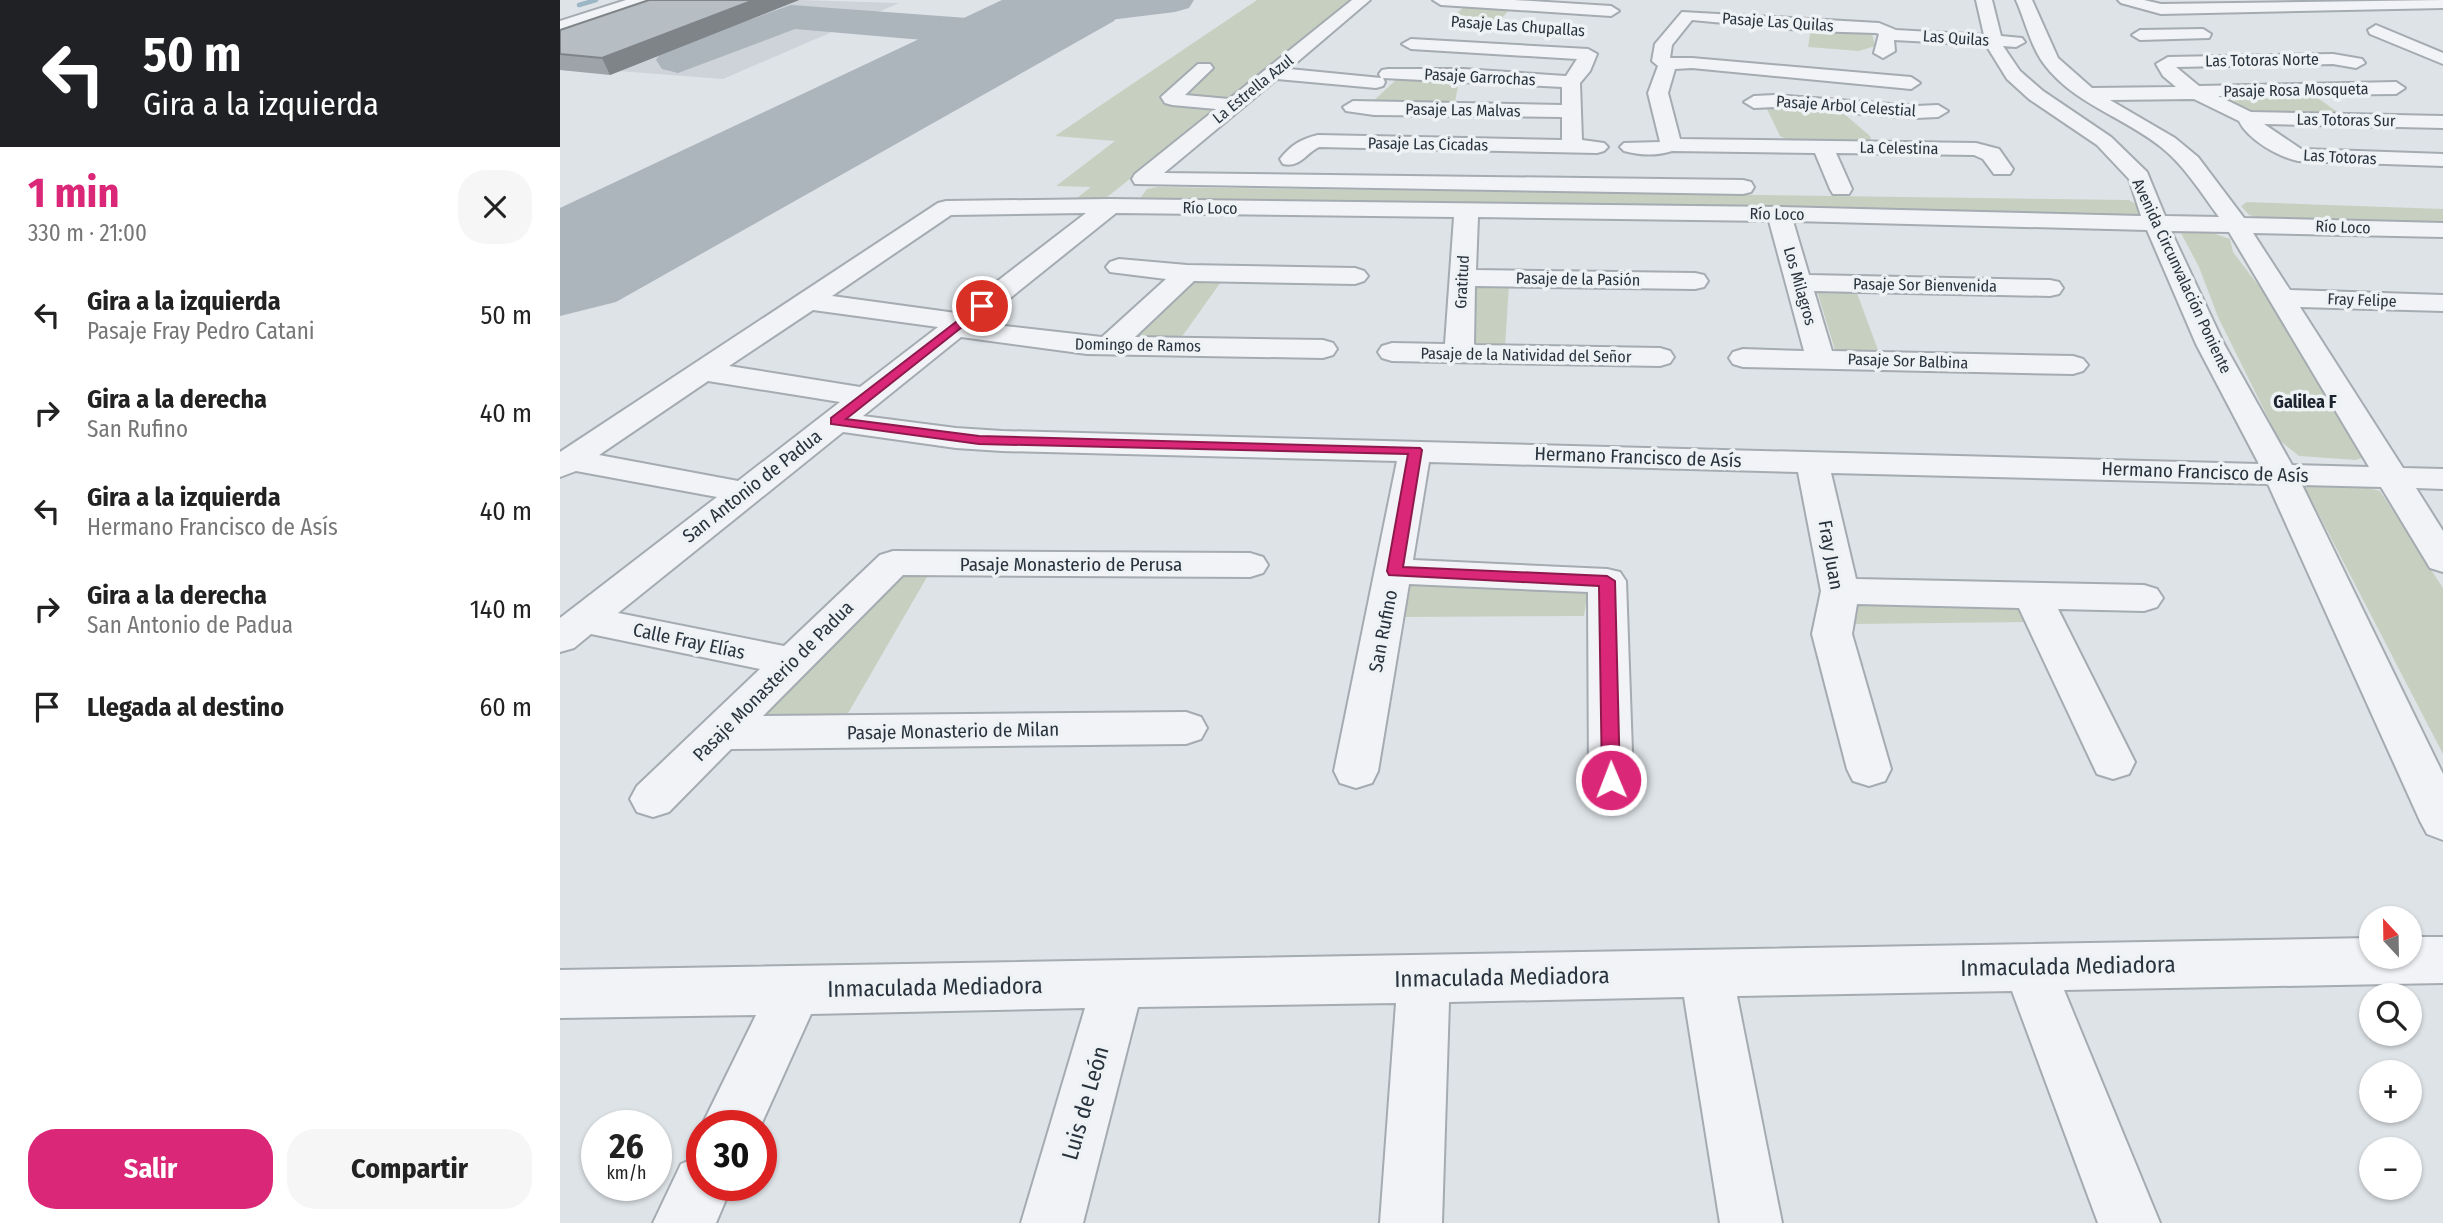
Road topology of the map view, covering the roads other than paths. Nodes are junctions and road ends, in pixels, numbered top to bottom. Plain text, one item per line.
1 (642, 0) edge
2 (1362, 0) edge
3 (1441, 0) edge
4 (1984, 0) edge
5 (1993, 0) edge
6 (2440, 0) edge
7 (2024, 1) edge
8 (1459, 2) junction
9 (560, 9) edge
10 (600, 12) junction
11 (2133, 14) edge
12 (560, 26) edge
13 (2423, 30) dead end
14 (1425, 31) junction
15 (2221, 33) dead end
16 (1592, 36) dead end
17 (1698, 39) dead end
18 (1993, 40) junction
19 (1890, 43) junction
20 (2042, 43) junction
21 (2322, 43) dead end
22 (1668, 50) junction
23 (1862, 53) dead end
24 (2443, 59) edge
25 (2168, 62) junction
26 (2356, 63) junction
27 (1204, 68) dead end
28 (1755, 70) junction
29 (1272, 73) junction
30 (1382, 78) junction
31 (1571, 82) junction
32 (2087, 94) junction
33 (2203, 95) junction
34 (2408, 95) junction
35 (2044, 101) junction
36 (2106, 104) junction
37 (1233, 105) junction
38 (1839, 106) junction
39 (1353, 107) junction
40 (1573, 111) junction
41 (1938, 111) junction
42 (2443, 116) edge
43 (2248, 118) junction
44 (2443, 122) edge
45 (1767, 123) junction
46 (1330, 139) junction
47 (1572, 145) junction
48 (1671, 145) junction
49 (1822, 146) junction
50 (1597, 147) dead end
51 (1630, 147) dead end
52 (1886, 148) junction
53 (1976, 149) junction
54 (1291, 159) dead end
55 (2443, 160) edge
56 (2002, 169) dead end
57 (1143, 179) joint
58 (1772, 188) dead end
59 (1814, 188) dead end
60 (1841, 189) junction
61 (1868, 189) dead end
62 (2193, 198) dead end
63 (2217, 199) junction
64 (2149, 203) junction
65 (1110, 206) junction
66 (1466, 212) junction
67 (2240, 212) junction
68 (1779, 214) junction
69 (2443, 230) edge
70 (1119, 267) dead end
71 (1187, 273) junction
72 (1355, 276) dead end
73 (1462, 278) junction
74 (1695, 281) dead end
75 (1800, 283) junction
76 (2050, 288) dead end
77 (2281, 298) junction
78 (808, 301) junction
79 (2443, 303) edge
80 (957, 325) junction
81 (1110, 345) junction
82 (1323, 349) dead end
83 (1392, 352) dead end
84 (1459, 353) junction
85 (1660, 358) dead end
86 (1743, 358) dead end
87 (1820, 358) junction
88 (2073, 365) dead end
89 (702, 371) junction
90 (866, 397) junction
91 (835, 421) junction
92 (1415, 450) junction
93 (1812, 462) junction
94 (565, 463) edge
95 (2280, 474) junction
96 (2395, 478) junction
97 (2443, 480) edge
98 (745, 492) junction
99 (2443, 560) edge
100 (893, 563) joint
101 (1250, 565) dead end
102 (1395, 571) junction
103 (1840, 591) junction
104 (2033, 596) junction
105 (2144, 598) dead end
106 (572, 629) edge
107 (794, 662) junction
108 (1186, 728) dead end
109 (720, 733) junction
110 (2113, 762) dead end
111 (1869, 769) dead end
112 (1356, 771) dead end
113 (1611, 780) dead end
114 (653, 799) dead end
115 (2443, 821) edge
116 (2443, 960) edge
117 (2029, 967) junction
118 (1706, 973) junction
119 (1424, 978) junction
120 (1118, 984) junction
121 (795, 990) junction
122 (560, 994) edge
123 (738, 1110) edge
124 (694, 1201) edge
125 (684, 1223) edge
126 (1052, 1223) edge
127 (1411, 1223) edge
128 (1751, 1223) edge
129 (2129, 1223) edge

1 - 10 street
2 - 29 street, La Estrella Azul
3 - 8 street
4 - 18 street, Avenida Circunvalación Poniente
5 - 7 street
6 - 11 street
7 - 20 street
8 - 14 street
8 - 16 street, Pasaje Las Chupallas
9 - 10 street
10 - 12 street
11 - 15 street
11 - 25 street
13 - 24 street
14 - 30 street
14 - 31 street
17 - 22 street, Pasaje Las Quilas
18 - 19 street, Las Quilas
18 - 20 street, Las Quilas
18 - 35 street, Avenida Circunvalación Poniente
19 - 22 street, Pasaje Las Quilas
19 - 23 street
20 - 32 street
21 - 26 street
22 - 28 street
22 - 48 street
25 - 26 street, Las Totoras Norte
25 - 33 street
26 - 34 street
27 - 37 street
28 - 41 street
28 - 45 street
29 - 30 street, Pasaje Garrochas
29 - 37 street, La Estrella Azul
30 - 31 street, Pasaje Garrochas
30 - 39 street
31 - 40 street
32 - 33 street, Las Totoras Norte
32 - 35 street, Las Totoras Norte
32 - 36 street
33 - 34 street, Pasaje Rosa Mosqueta
33 - 36 street, Las Totoras
33 - 43 street, Las Totoras
34 - 42 street
35 - 36 street, Las Totoras
35 - 64 street, Avenida Circunvalación Poniente
36 - 63 street
37 - 57 street, La Estrella Azul
38 - 41 street, Pasaje Arbol Celestial
38 - 45 street, Pasaje Arbol Celestial
38 - 52 street
39 - 40 street, Pasaje Las Malvas
39 - 46 street
40 - 47 street
41 - 53 street
43 - 44 street, Las Totoras Sur
43 - 55 street, Las Totoras
45 - 48 street
45 - 49 street, La Celestina
46 - 47 street, Pasaje Las Cicadas
46 - 54 street, Pasaje Las Cicadas
47 - 50 street, Pasaje Las Cicadas
48 - 51 street
49 - 52 street, La Celestina
49 - 60 street
52 - 53 street, La Celestina
53 - 56 street
57 - 58 street, Río Loco
59 - 60 street, Río Loco
60 - 61 street, Río Loco
62 - 63 street, Río Loco
63 - 67 street, Río Loco
64 - 67 street, Río Loco
64 - 68 street, Río Loco
64 - 95 street, Avenida Circunvalación Poniente
65 - 66 street, Río Loco
65 - 78 street, Río Loco
65 - 80 street, San Antonio de Padua
66 - 68 street, Río Loco
66 - 73 street, Gratitud
67 - 69 street, Río Loco
67 - 77 street
68 - 75 street, Los Milagros
70 - 71 street
71 - 72 street
71 - 81 street
73 - 74 street, Pasaje de la Pasión
73 - 84 street, Gratitud
75 - 76 street, Pasaje Sor Bienvenida
75 - 87 street, Los Milagros
77 - 79 street, Fray Felipe
77 - 96 street
78 - 80 street, Domingo de Ramos
78 - 89 street, Río Loco
80 - 81 street, Domingo de Ramos
80 - 90 street, San Antonio de Padua
81 - 82 street, Domingo de Ramos
83 - 84 street, Pasaje de la Natividad del Señor
84 - 85 street, Pasaje de la Natividad del Señor
86 - 87 street, Pasaje Sor Balbina
87 - 88 street, Pasaje Sor Balbina
89 - 90 street
89 - 94 street, Río Loco
90 - 91 street, San Antonio de Padua
91 - 92 street, Hermano Francisco de Asís
91 - 98 street, San Antonio de Padua
92 - 93 street, Hermano Francisco de Asís
92 - 102 street, San Rufino
93 - 95 street, Hermano Francisco de Asís
93 - 103 street, Fray Juan
94 - 98 street
95 - 96 street, Hermano Francisco de Asís
95 - 115 street, Avenida Circunvalación Poniente
96 - 97 street, Hermano Francisco de Asís
96 - 99 street
98 - 106 street, San Antonio de Padua
100 - 101 street, Pasaje Monasterio de Perusa
100 - 107 street, Pasaje Monasterio de Padua
102 - 112 street, San Rufino
102 - 113 street
103 - 104 street
103 - 111 street, Fray Juan
104 - 105 street
104 - 110 street
106 - 107 street, Calle Fray Elías
107 - 109 street, Pasaje Monasterio de Padua
108 - 109 street, Pasaje Monasterio de Milan
109 - 114 street, Pasaje Monasterio de Padua
116 - 117 street, Inmaculada Mediadora
117 - 118 street, Inmaculada Mediadora
117 - 129 street
118 - 119 street, Inmaculada Mediadora
118 - 128 street
119 - 120 street, Inmaculada Mediadora
119 - 127 street
120 - 121 street, Inmaculada Mediadora
120 - 126 street, Luis de León
121 - 122 street, Inmaculada Mediadora
121 - 123 street
124 - 125 street

